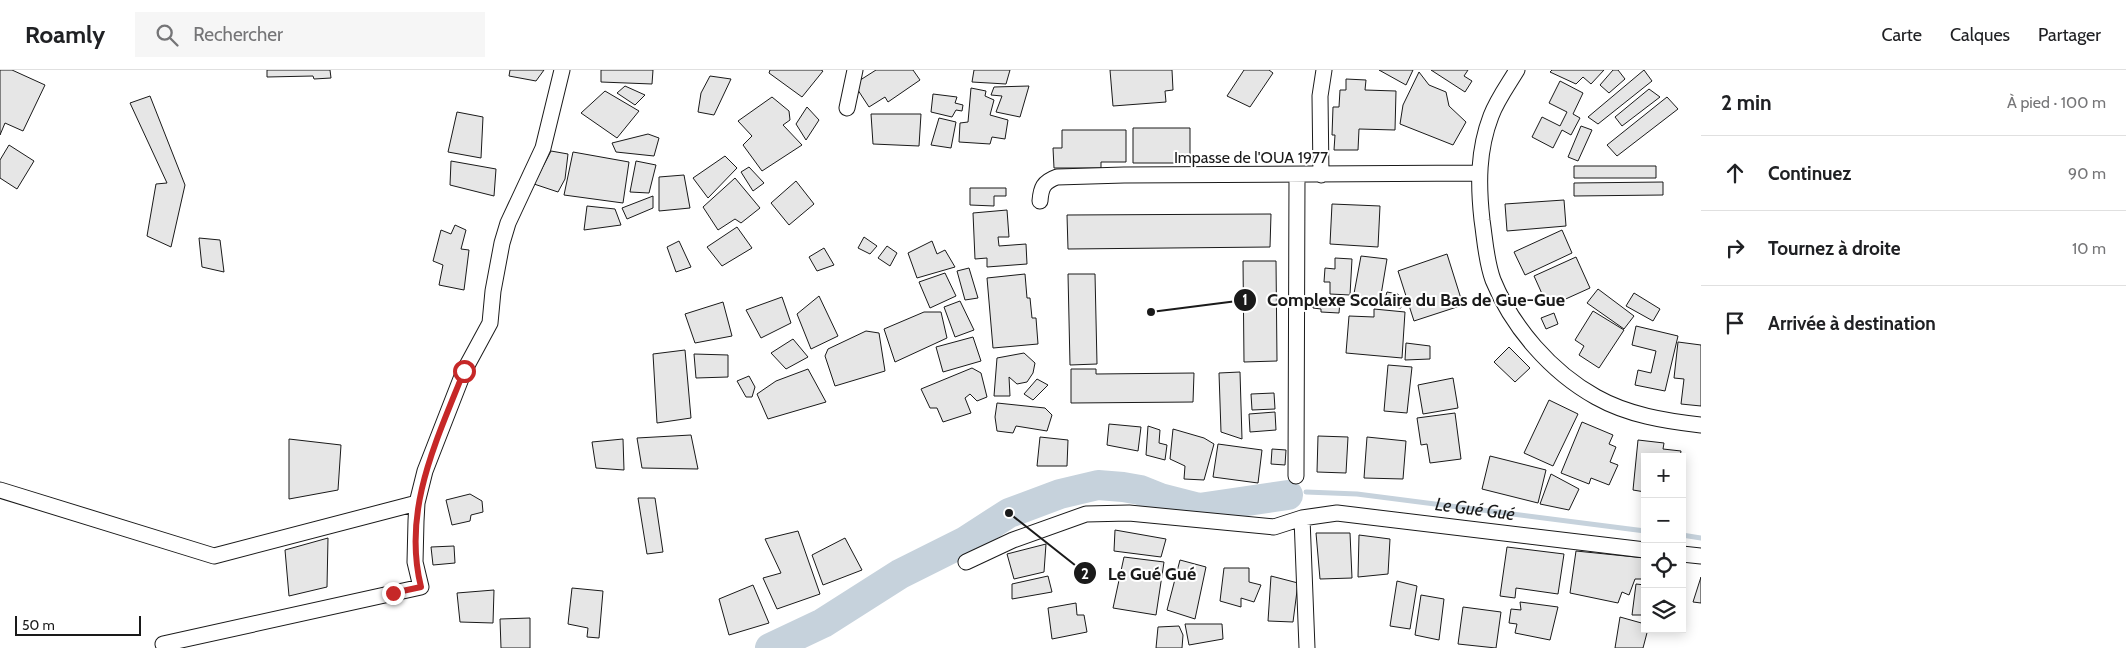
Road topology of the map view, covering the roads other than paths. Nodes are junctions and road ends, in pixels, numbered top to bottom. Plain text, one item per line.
1 (562, 70) edge
2 (855, 70) edge
3 (1324, 70) edge
4 (1517, 70) edge
5 (847, 108) dead end
6 (1478, 173) junction
7 (1321, 175) junction
8 (1296, 176) junction
9 (1040, 201) dead end
10 (1701, 426) edge
11 (1296, 476) dead end
12 (0, 490) edge
13 (417, 502) junction
14 (1302, 518) junction
15 (1641, 550) edge
16 (1686, 554) edge
17 (1701, 556) edge
18 (966, 562) dead end
19 (163, 644) dead end
20 (1307, 648) edge

1 - 13 street
2 - 5 street
3 - 7 street
4 - 6 street
6 - 7 street, Impasse de l'OUA 1977
6 - 10 street
7 - 8 street, Impasse de l'OUA 1977
8 - 9 street, Impasse de l'OUA 1977
8 - 11 street
12 - 13 street
13 - 19 street
14 - 15 street
14 - 18 street
14 - 20 street
16 - 17 street

